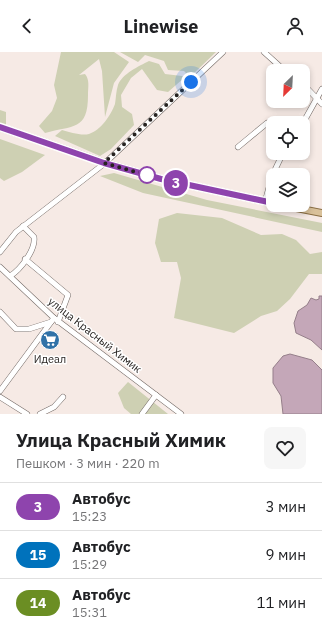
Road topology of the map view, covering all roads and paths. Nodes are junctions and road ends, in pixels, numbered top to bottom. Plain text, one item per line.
1 (223, 52) edge
2 (264, 52) edge
3 (277, 64) edge
4 (322, 89) edge
5 (310, 92) edge
6 (316, 99) junction
7 (322, 104) edge
8 (307, 116) edge
9 (266, 124) edge
10 (0, 127) edge
11 (238, 147) dead end
12 (280, 160) edge
13 (104, 163) junction
14 (265, 202) joint
15 (310, 211) edge
16 (322, 213) edge
17 (23, 226) junction
18 (0, 252) edge
19 (25, 259) junction
20 (0, 267) edge
21 (10, 276) junction
22 (0, 312) edge
23 (54, 321) junction
24 (0, 390) edge
25 (156, 395) junction
26 (0, 397) edge
27 (63, 397) dead end
28 (27, 414) edge
29 (40, 414) edge
30 (142, 414) edge
31 (181, 414) edge

1 - 13 street
2 - 3 street
4 - 6 street
5 - 6 street
6 - 7 street
6 - 8 street
9 - 11 street
10 - 13 main road
12 - 14 street
13 - 14 main road
13 - 17 street
15 - 16 main road
17 - 18 street
17 - 19 street
19 - 21 street
19 - 23 street, улица Красный Химик
20 - 21 street, улица Красный Химик
21 - 23 street, улица Красный Химик
22 - 23 street
23 - 24 street
23 - 25 street, улица Красный Химик
25 - 30 street
25 - 31 street, улица Красный Химик
26 - 28 street
27 - 29 street

